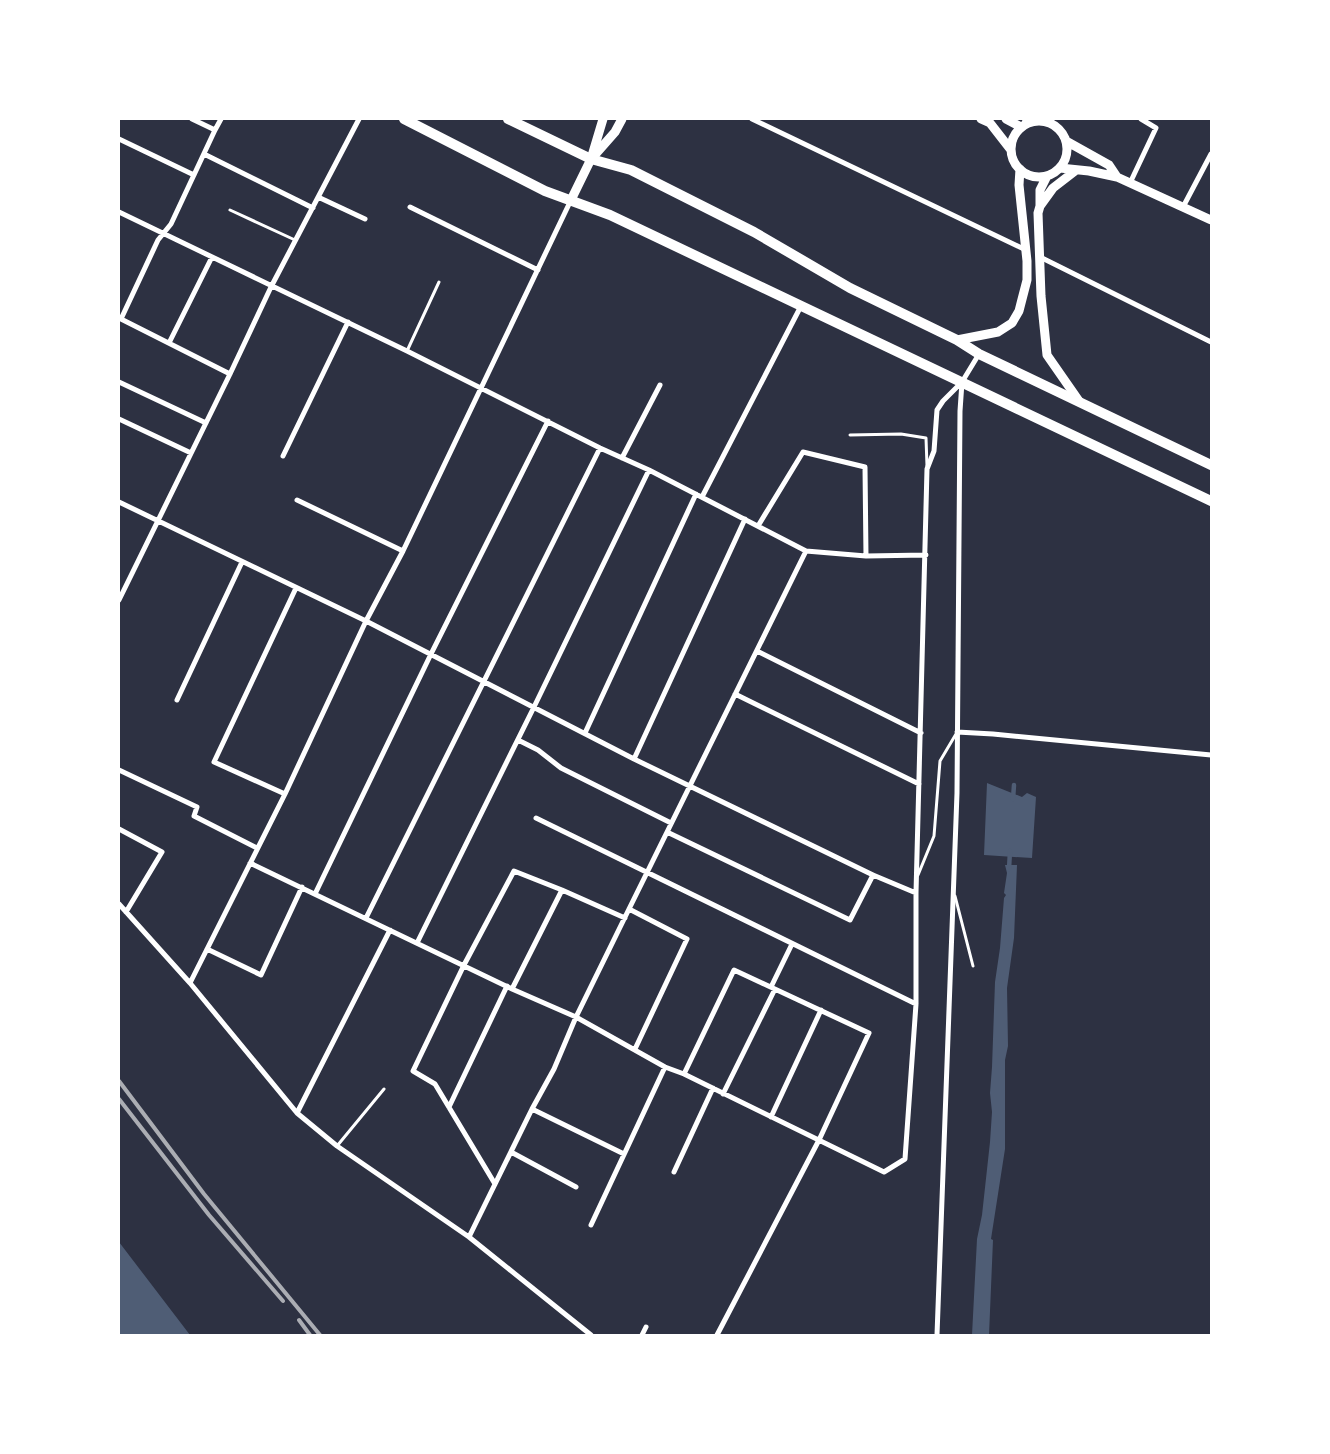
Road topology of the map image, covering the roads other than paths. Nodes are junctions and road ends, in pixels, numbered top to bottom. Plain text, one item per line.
1 (192, 119) edge
2 (221, 119) edge
3 (359, 119) edge
4 (404, 119) edge
5 (508, 119) edge
6 (603, 119) edge
7 (622, 119) edge
8 (752, 119) edge
9 (981, 119) edge
10 (1006, 119) edge
11 (1141, 119) edge
12 (1052, 121) edge
13 (1024, 124) edge
14 (215, 130) junction
15 (119, 139) edge
16 (1066, 140) junction
17 (1011, 150) junction
18 (204, 154) junction
19 (1211, 154) edge
20 (591, 159) junction
21 (1060, 168) junction
22 (1020, 170) junction
23 (1074, 171) junction
24 (194, 175) junction
25 (1047, 176) junction
26 (1118, 178) junction
27 (1130, 184) junction
28 (318, 198) junction
29 (571, 200) junction
30 (1040, 206) junction
31 (410, 207) dead end
32 (1183, 207) junction
33 (313, 208) junction
34 (230, 210) dead end
35 (119, 212) edge
36 (365, 219) dead end
37 (1211, 220) edge
38 (165, 233) junction
39 (295, 240) junction
40 (1026, 250) junction
41 (212, 257) junction
42 (1040, 257) junction
43 (538, 270) junction
44 (1027, 280) junction
45 (1041, 280) junction
46 (438, 282) dead end
47 (271, 286) junction
48 (801, 306) junction
49 (120, 319) edge
50 (348, 322) junction
51 (957, 340) junction
52 (1211, 342) edge
53 (169, 343) junction
54 (407, 351) junction
55 (980, 354) junction
56 (230, 374) junction
57 (119, 382) edge
58 (962, 382) junction
59 (660, 385) dead end
60 (481, 387) junction
61 (1079, 401) junction
62 (119, 419) edge
63 (548, 421) junction
64 (206, 423) junction
65 (850, 435) dead end
66 (600, 448) junction
67 (191, 453) junction
68 (283, 456) dead end
69 (622, 458) junction
70 (1211, 465) edge
71 (927, 469) junction
72 (650, 470) junction
73 (696, 494) junction
74 (702, 497) junction
75 (297, 500) dead end
76 (1211, 501) edge
77 (119, 502) edge
78 (157, 519) junction
79 (745, 519) junction
80 (758, 526) junction
81 (402, 551) junction
82 (806, 552) junction
83 (926, 555) junction
84 (866, 556) junction
85 (242, 562) junction
86 (296, 588) junction
87 (119, 600) edge
88 (366, 621) junction
89 (756, 651) junction
90 (431, 654) junction
91 (485, 682) junction
92 (735, 694) junction
93 (177, 700) dead end
94 (534, 707) junction
95 (957, 732) junction
96 (585, 733) junction
97 (921, 733) junction
98 (518, 740) junction
99 (1211, 755) edge
100 (634, 759) junction
101 (119, 770) edge
102 (920, 784) junction
103 (690, 785) junction
104 (284, 794) junction
105 (536, 818) dead end
106 (671, 822) junction
107 (119, 830) edge
108 (667, 832) junction
109 (257, 848) junction
110 (250, 862) junction
111 (648, 872) junction
112 (873, 875) junction
113 (917, 878) junction
114 (302, 887) junction
115 (562, 890) junction
116 (916, 893) junction
117 (954, 893) junction
118 (315, 894) junction
119 (119, 904) edge
120 (629, 909) junction
121 (126, 912) junction
122 (366, 918) junction
123 (625, 918) junction
124 (390, 930) junction
125 (417, 943) junction
126 (792, 944) junction
127 (206, 949) junction
128 (464, 966) junction
129 (973, 966) dead end
130 (190, 983) junction
131 (510, 988) junction
132 (773, 988) junction
133 (916, 1004) junction
134 (821, 1010) junction
135 (576, 1017) junction
136 (635, 1050) junction
137 (665, 1067) junction
138 (684, 1074) junction
139 (713, 1088) junction
140 (384, 1089) dead end
141 (723, 1094) junction
142 (449, 1107) junction
143 (532, 1109) junction
144 (297, 1113) junction
145 (771, 1117) junction
146 (819, 1140) junction
147 (337, 1146) junction
148 (511, 1152) junction
149 (624, 1154) junction
150 (674, 1172) dead end
151 (495, 1184) junction
152 (576, 1187) dead end
153 (591, 1226) dead end
154 (469, 1237) junction
155 (646, 1327) dead end
156 (591, 1335) edge
157 (642, 1335) edge
158 (717, 1335) edge
159 (937, 1335) edge

1 - 14 street
2 - 14 street
3 - 28 street
4 - 29 main road
5 - 20 main road
6 - 20 street
7 - 20 street
8 - 40 street
9 - 17 street
10 - 13 street
11 - 27 street
12 - 13 street
12 - 16 street
13 - 17 street
14 - 18 street
15 - 24 street
16 - 21 street
16 - 26 street
17 - 22 street
18 - 24 street
18 - 33 street
19 - 32 street
20 - 29 street
20 - 51 main road
21 - 23 street
21 - 25 street
22 - 25 street
22 - 40 street
23 - 26 street
23 - 30 street
24 - 38 street
25 - 30 street
26 - 27 street
27 - 32 street
28 - 33 street
28 - 36 street
29 - 43 street
29 - 48 main road
30 - 42 street
31 - 43 street
32 - 37 street
33 - 39 street
34 - 39 lane
35 - 38 street
38 - 41 street
38 - 49 street
39 - 47 street
40 - 44 street
41 - 47 street
41 - 53 street
42 - 45 street
42 - 52 street
43 - 60 street
44 - 45 street
44 - 51 street
45 - 61 street
46 - 54 lane
47 - 50 street
47 - 56 street
48 - 58 main road
48 - 74 street
49 - 53 street
50 - 54 street
50 - 68 street
51 - 55 main road
53 - 56 street
54 - 60 street
55 - 58 street
55 - 61 main road
56 - 64 street
57 - 64 street
58 - 71 street
58 - 76 main road
58 - 95 street
59 - 69 street
60 - 63 street
60 - 81 street
61 - 70 main road
62 - 67 street
63 - 66 street
63 - 90 street
64 - 67 street
65 - 71 lane
66 - 69 street
66 - 91 street
67 - 78 street
69 - 72 street
71 - 83 street
72 - 73 street
72 - 94 street
73 - 74 street
73 - 96 street
74 - 79 street
75 - 81 street
77 - 78 street
78 - 85 street
78 - 87 street
79 - 80 street
79 - 100 street
80 - 82 street
80 - 84 street
81 - 88 street
82 - 84 street
82 - 89 street
83 - 84 street
83 - 97 street
85 - 86 street
85 - 93 street
86 - 88 street
86 - 104 street
88 - 90 street
88 - 104 street
89 - 92 street
89 - 97 street
90 - 91 street
90 - 118 street
91 - 94 street
91 - 122 street
92 - 102 street
92 - 103 street
94 - 96 street
94 - 98 street
95 - 99 street
95 - 113 lane
95 - 117 street
96 - 100 street
97 - 102 street
98 - 106 street
98 - 125 street
100 - 103 street
101 - 109 street
102 - 113 street
103 - 106 street
103 - 112 street
104 - 109 street
105 - 111 street
106 - 108 street
107 - 121 street
108 - 111 street
108 - 112 street
109 - 110 street
110 - 114 street
110 - 127 street
111 - 120 street
111 - 126 street
112 - 116 street
113 - 116 street
114 - 118 street
114 - 127 street
115 - 123 street
115 - 128 street
115 - 131 street
116 - 133 street
117 - 129 lane
117 - 159 street
118 - 122 street
119 - 121 street
120 - 123 street
120 - 136 street
121 - 130 street
122 - 124 street
123 - 135 street
124 - 125 street
124 - 144 street
125 - 128 street
126 - 132 street
126 - 133 street
127 - 130 street
128 - 131 street
128 - 142 street
130 - 144 street
131 - 135 street
131 - 142 street
132 - 134 street
132 - 138 street
132 - 141 street
133 - 146 street
134 - 145 street
134 - 146 street
135 - 136 street
135 - 143 street
136 - 137 street
137 - 138 street
137 - 149 street
138 - 139 street
139 - 141 street
139 - 150 street
140 - 147 lane
141 - 145 street
142 - 151 street
143 - 148 street
143 - 149 street
144 - 147 street
145 - 146 street
146 - 158 street
147 - 154 street
148 - 151 street
148 - 152 street
149 - 153 street
151 - 154 street
154 - 156 street
155 - 157 street

